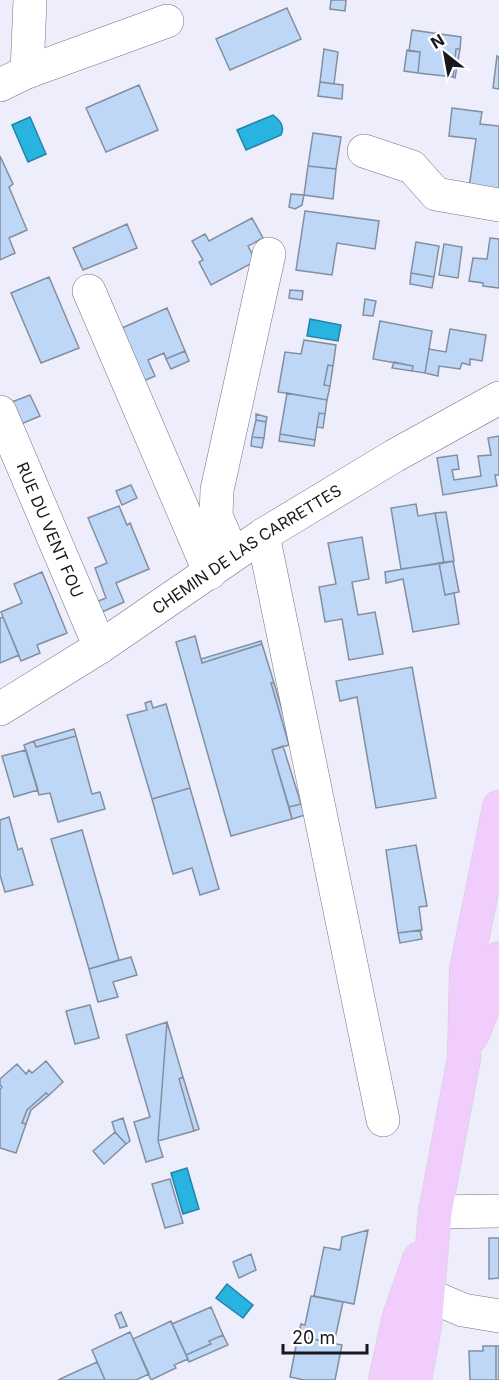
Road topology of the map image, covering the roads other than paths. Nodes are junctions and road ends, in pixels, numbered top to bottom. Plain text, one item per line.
1 (30, 0) edge
2 (167, 21) dead end
3 (14, 79) edge
4 (364, 151) dead end
5 (499, 205) edge
6 (269, 254) dead end
7 (89, 291) dead end
8 (499, 398) edge
9 (0, 412) edge
10 (263, 535) junction
11 (222, 564) junction
12 (100, 647) junction
13 (0, 709) edge
14 (499, 807) edge
15 (499, 958) edge
16 (464, 1058) junction
17 (383, 1120) dead end
18 (499, 1211) edge
19 (435, 1212) junction
20 (428, 1295) junction
21 (499, 1316) edge
22 (385, 1380) edge
23 (415, 1380) edge

1 - 3 street
2 - 3 street
4 - 5 street
6 - 11 street
7 - 11 street
8 - 10 street, CHEMIN DE LAS CARRETTES
9 - 12 street, RUE DU VENT FOU
10 - 11 street, CHEMIN DE LAS CARRETTES
10 - 17 street
11 - 12 street, CHEMIN DE LAS CARRETTES
12 - 13 street, CHEMIN DE LAS CARRETTES
14 - 16 main road
15 - 16 main road
16 - 19 main road
18 - 19 street
19 - 20 main road
19 - 22 main road
20 - 21 street
20 - 23 main road

